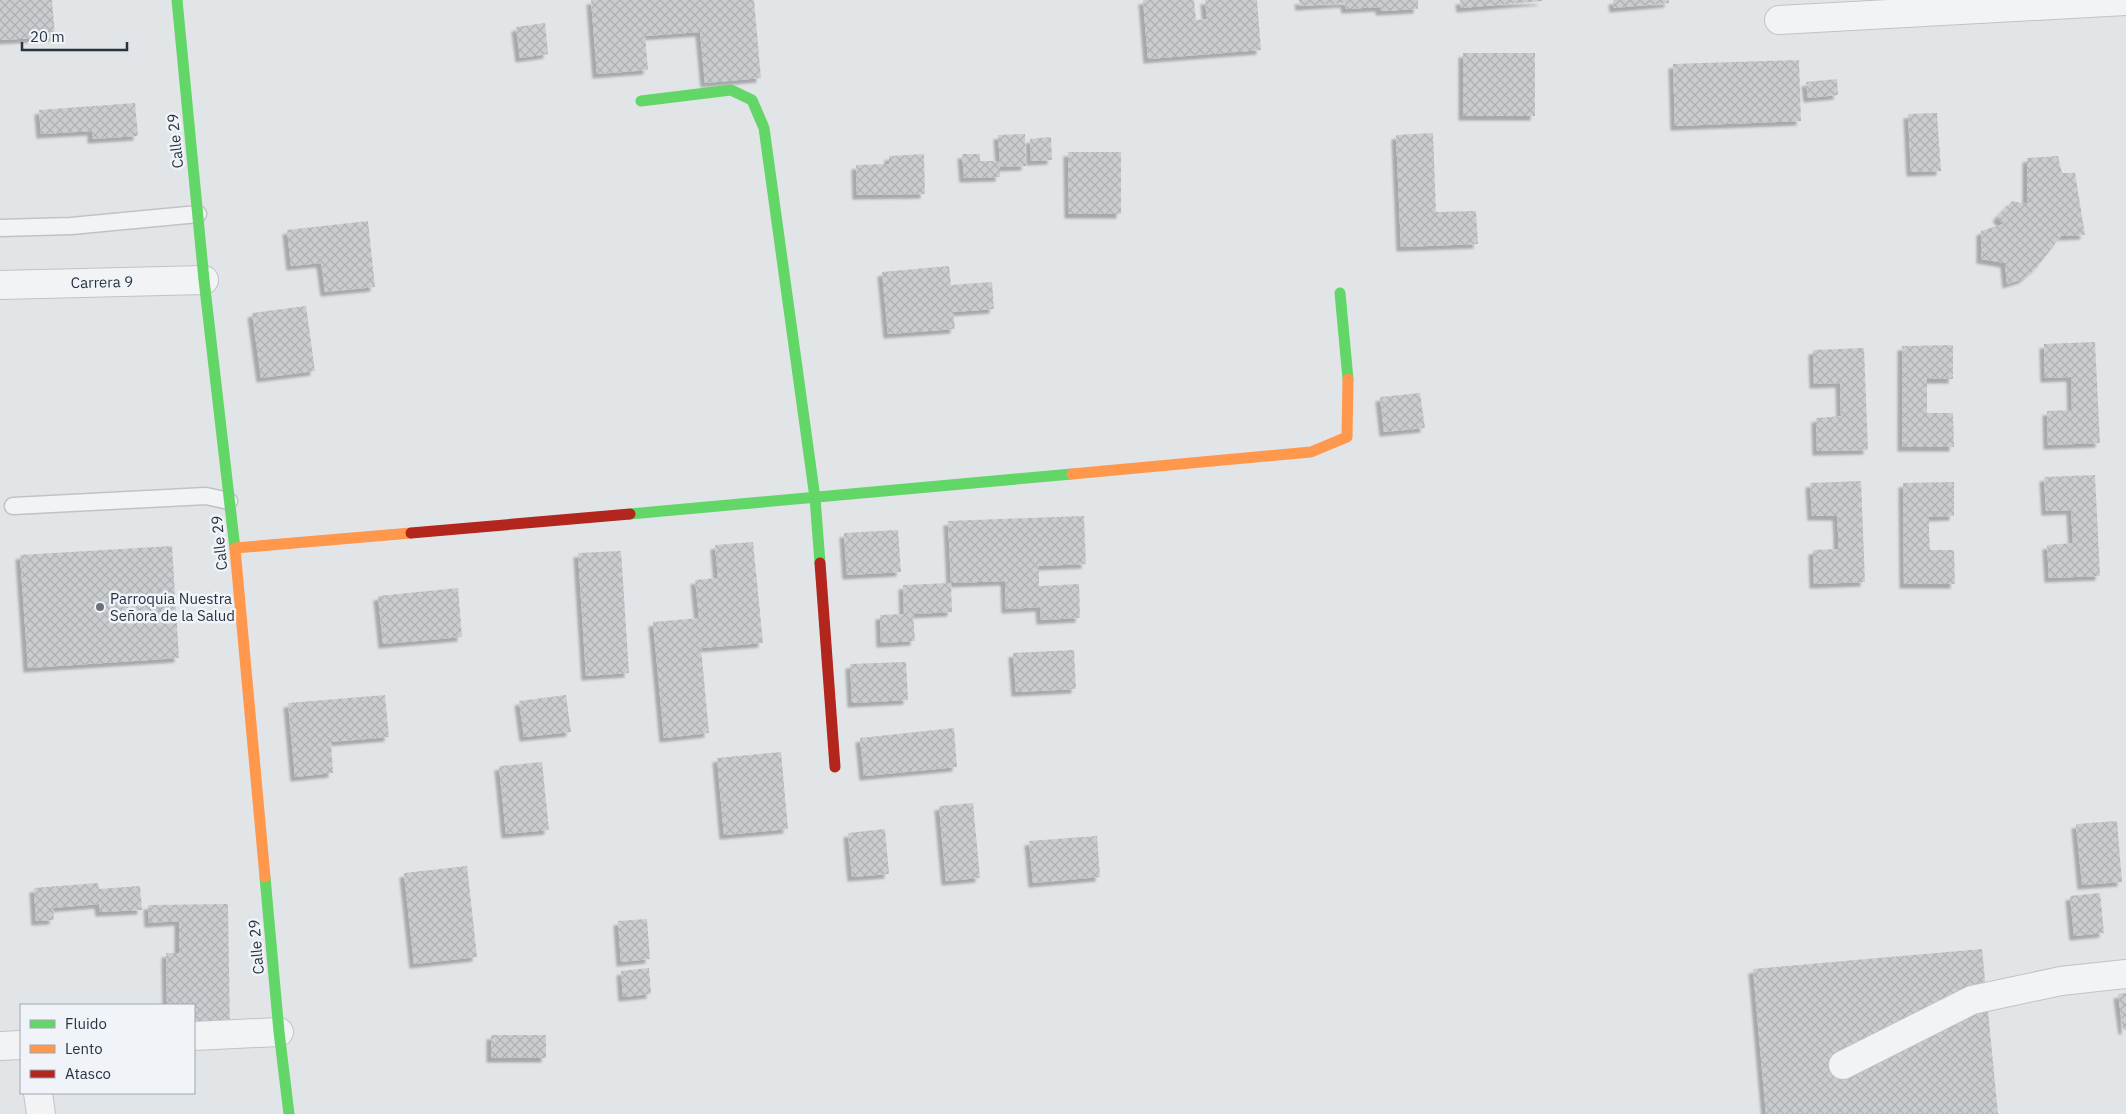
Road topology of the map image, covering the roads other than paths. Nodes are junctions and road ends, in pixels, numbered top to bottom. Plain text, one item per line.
1 (176, 0) edge
2 (2126, 1) edge
3 (1779, 20) dead end
4 (641, 102) dead end
5 (198, 214) junction
6 (0, 228) edge
7 (204, 280) junction
8 (0, 285) edge
9 (1340, 293) dead end
10 (815, 498) junction
11 (229, 501) junction
12 (13, 506) dead end
13 (235, 548) junction
14 (835, 767) dead end
15 (2126, 974) edge
16 (279, 1032) junction
17 (195, 1036) edge
18 (20, 1045) edge
19 (0, 1046) edge
20 (1843, 1065) dead end
21 (38, 1094) edge
22 (42, 1114) edge
23 (289, 1114) edge

1 - 5 street, Calle 29
2 - 3 street
4 - 10 street
5 - 6 lane
5 - 7 street, Calle 29
7 - 8 street, Carrera 9
7 - 11 street, Calle 29
9 - 10 street
10 - 13 street
10 - 14 street
11 - 12 lane
11 - 13 street, Calle 29
13 - 16 street, Calle 29
15 - 20 street
16 - 17 street
16 - 23 street, Calle 29
18 - 19 street
21 - 22 street

